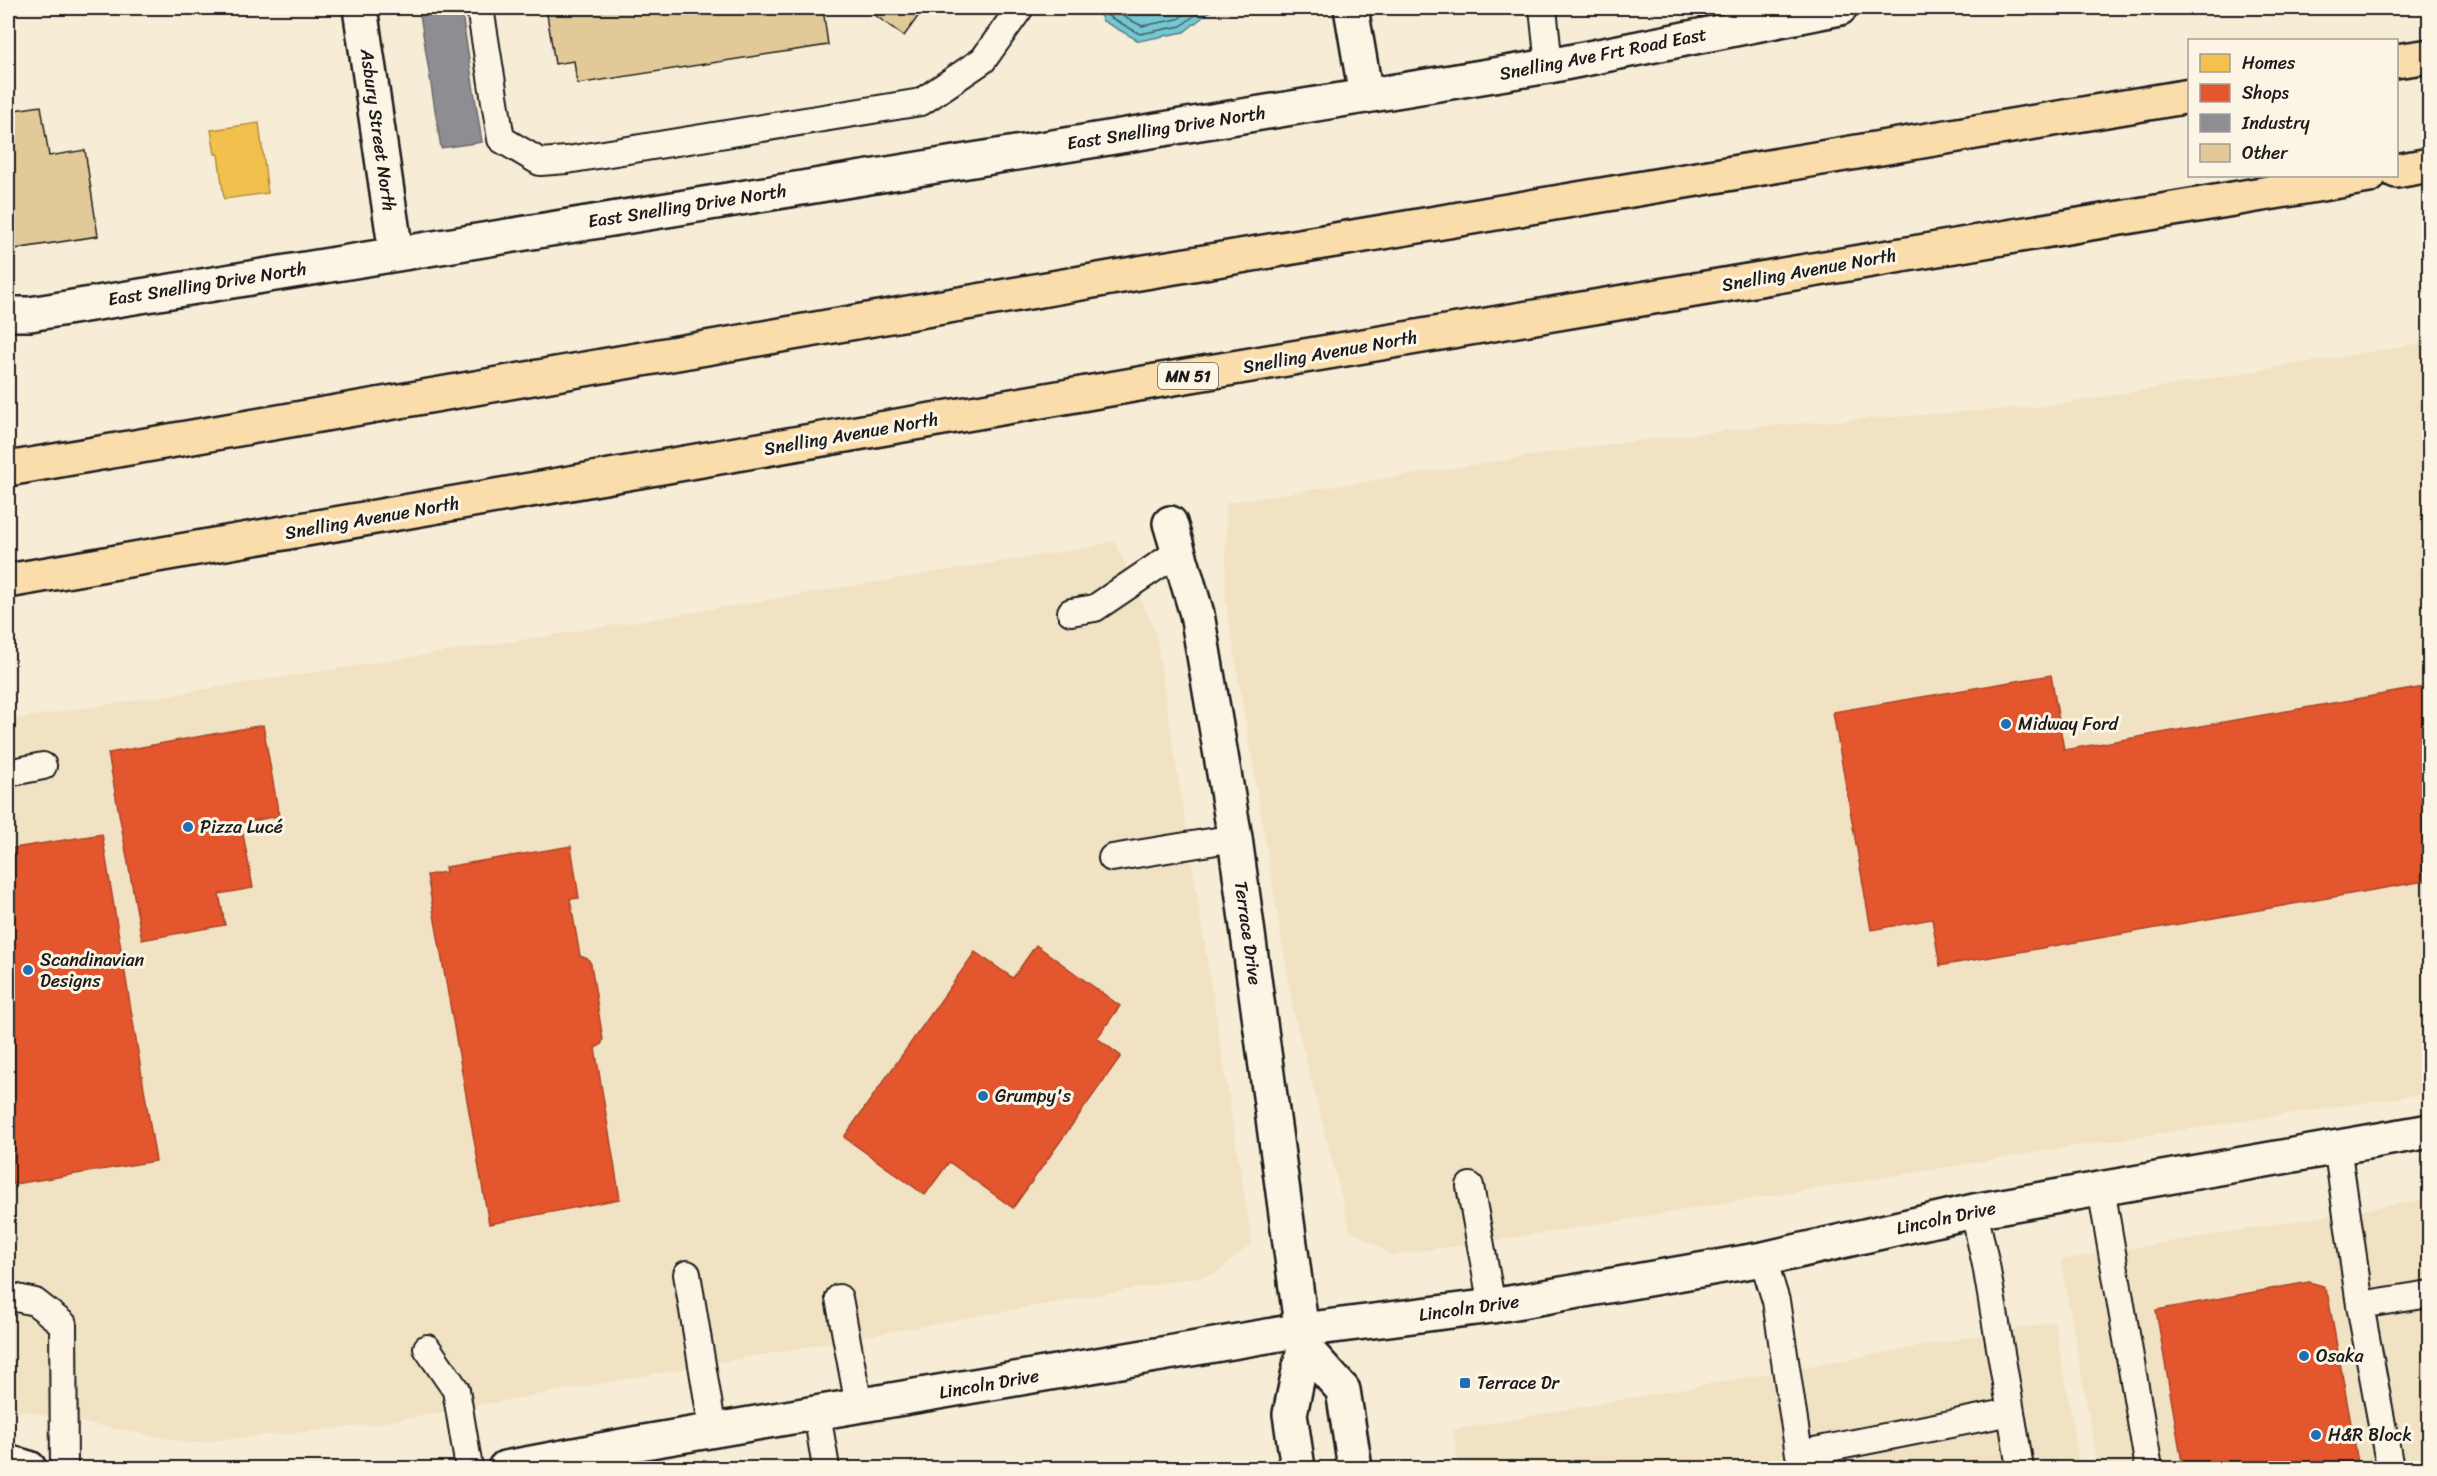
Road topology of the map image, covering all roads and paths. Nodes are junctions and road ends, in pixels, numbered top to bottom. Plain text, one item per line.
1 (360, 8) edge
2 (480, 8) edge
3 (1020, 8) edge
4 (1351, 8) edge
5 (1543, 8) edge
6 (1840, 8) edge
7 (2430, 56) edge
8 (2398, 62) edge
9 (1550, 66) junction
10 (1366, 96) junction
11 (2188, 96) edge
12 (2430, 165) edge
13 (2398, 171) edge
14 (2363, 177) edge
15 (396, 253) junction
16 (8, 314) edge
17 (8, 469) edge
18 (1174, 537) joint
19 (8, 581) edge
20 (1071, 612) dead end
21 (43, 766) dead end
22 (8, 773) edge
23 (1235, 838) junction
24 (1112, 858) dead end
25 (2430, 1131) edge
26 (2337, 1146) junction
27 (1470, 1186) dead end
28 (2101, 1188) junction
29 (1974, 1211) junction
30 (1763, 1259) junction
31 (687, 1274) dead end
32 (2430, 1293) edge
33 (8, 1296) edge
34 (839, 1298) dead end
35 (2360, 1305) junction
36 (1492, 1306) junction
37 (1303, 1338) junction
38 (427, 1348) dead end
39 (859, 1406) junction
40 (2011, 1412) junction
41 (817, 1413) junction
42 (713, 1431) junction
43 (8, 1462) edge
44 (29, 1468) edge
45 (64, 1468) edge
46 (469, 1468) edge
47 (505, 1468) edge
48 (826, 1468) edge
49 (1298, 1468) edge
50 (1356, 1468) edge
51 (2020, 1468) edge
52 (2149, 1468) edge
53 (2390, 1468) edge

1 - 15 street, Asbury Street North
2 - 3 lane
4 - 10 street
5 - 9 lane
6 - 9 street, Snelling Ave Frt Road East
7 - 8 highway
9 - 10 street, Snelling Ave Frt Road East
10 - 15 street, East Snelling Drive North
11 - 17 highway
12 - 13 highway
14 - 19 highway, Snelling Avenue North / MN 51
15 - 16 street, East Snelling Drive North
18 - 20 lane
18 - 23 street, Terrace Drive
21 - 22 lane
23 - 24 lane
23 - 37 street, Terrace Drive
25 - 26 street, Lincoln Drive
26 - 28 street, Lincoln Drive
26 - 35 lane
27 - 36 lane
28 - 29 street, Lincoln Drive
28 - 52 lane
29 - 30 street, Lincoln Drive
29 - 40 lane
30 - 36 street, Lincoln Drive
30 - 40 lane
31 - 42 lane
32 - 35 lane
33 - 45 lane
34 - 39 lane
35 - 53 lane
36 - 37 street, Lincoln Drive
37 - 39 street, Lincoln Drive
37 - 49 street, Terrace Drive
37 - 50 street
38 - 46 lane
39 - 41 street, Lincoln Drive
40 - 51 lane
41 - 42 street, Lincoln Drive
41 - 48 lane
42 - 47 street, Lincoln Drive
43 - 44 street

